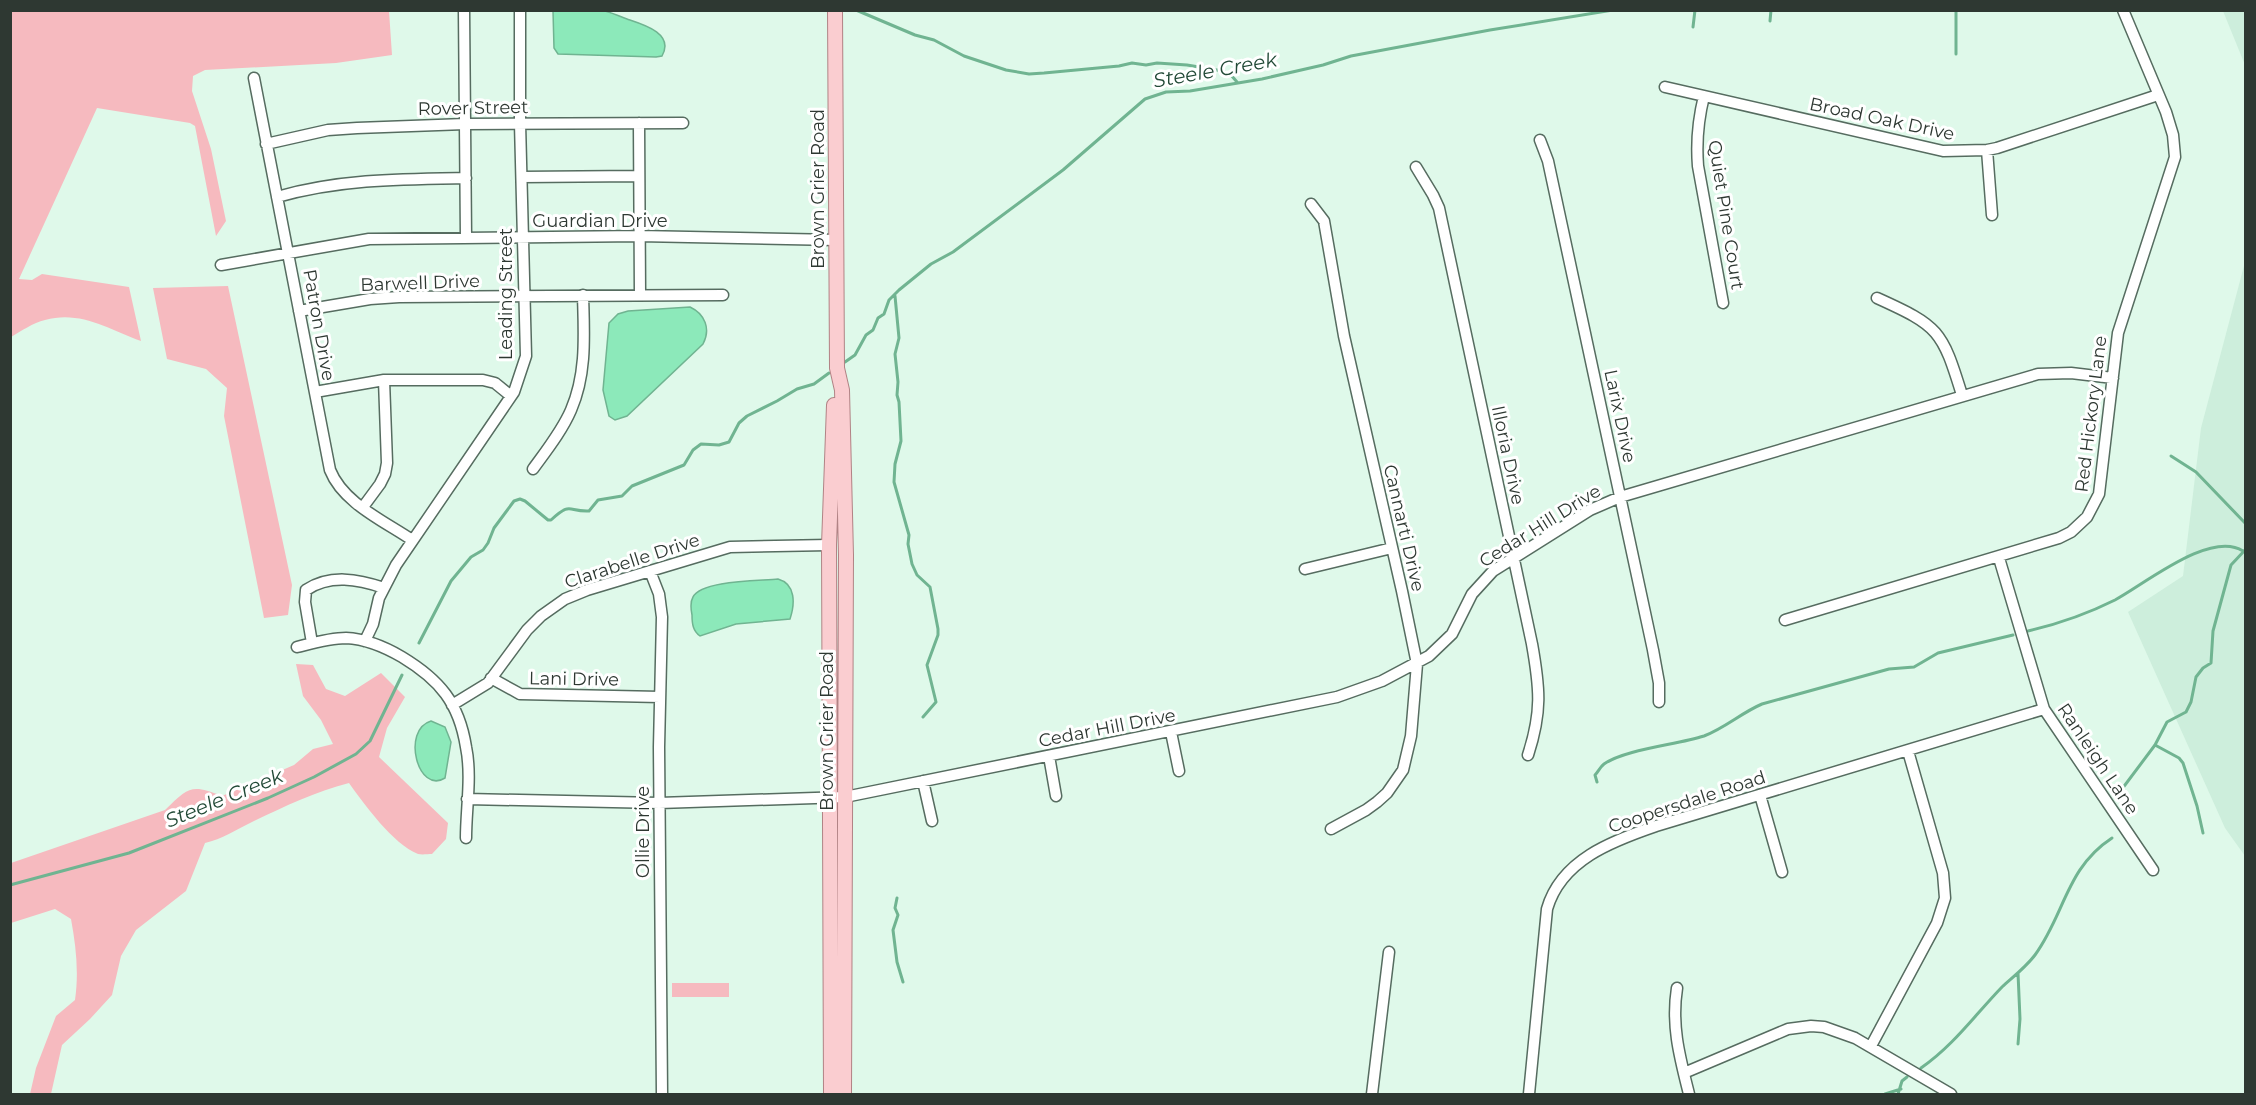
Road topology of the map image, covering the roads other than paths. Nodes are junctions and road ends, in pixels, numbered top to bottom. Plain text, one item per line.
1 (465, 10) edge
2 (520, 10) edge
3 (835, 10) edge
4 (2123, 10) edge
5 (254, 78) dead end
6 (1665, 87) dead end
7 (2158, 95) junction
8 (1704, 96) junction
9 (520, 123) junction
10 (639, 123) junction
11 (683, 123) dead end
12 (465, 124) junction
13 (1540, 140) dead end
14 (267, 144) junction
15 (1987, 150) junction
16 (1416, 167) dead end
17 (639, 176) junction
18 (522, 177) junction
19 (466, 178) junction
20 (277, 197) junction
21 (1311, 204) dead end
22 (1992, 215) dead end
23 (639, 236) junction
24 (466, 238) junction
25 (523, 238) junction
26 (837, 240) junction
27 (289, 253) junction
28 (221, 265) dead end
29 (583, 295) junction
30 (640, 295) junction
31 (723, 295) dead end
32 (525, 296) junction
33 (1877, 298) dead end
34 (1723, 303) dead end
35 (299, 311) junction
36 (837, 368) junction
37 (2113, 378) junction
38 (384, 380) junction
39 (315, 392) junction
40 (1962, 395) junction
41 (511, 396) junction
42 (533, 469) dead end
43 (1620, 497) junction
44 (363, 507) junction
45 (412, 540) junction
46 (829, 545) junction
47 (1392, 548) junction
48 (1513, 558) junction
49 (1998, 558) junction
50 (1305, 569) dead end
51 (650, 571) junction
52 (384, 588) junction
53 (1785, 620) dead end
54 (365, 641) junction
55 (312, 643) junction
56 (297, 647) dead end
57 (1417, 664) junction
58 (491, 678) junction
59 (845, 682) junction
60 (660, 697) junction
61 (1659, 702) dead end
62 (452, 705) junction
63 (2044, 710) junction
64 (1171, 732) junction
65 (1908, 751) junction
66 (1528, 755) dead end
67 (1048, 756) junction
68 (1179, 771) dead end
69 (923, 781) junction
70 (1760, 795) junction
71 (1056, 796) dead end
72 (830, 797) junction
73 (845, 797) junction
74 (467, 799) junction
75 (659, 804) junction
76 (932, 821) dead end
77 (1331, 829) dead end
78 (465, 838) dead end
79 (2153, 870) dead end
80 (1782, 872) dead end
81 (1389, 952) dead end
82 (1677, 988) dead end
83 (1871, 1046) junction
84 (1684, 1073) junction
85 (662, 1095) edge
86 (831, 1095) edge
87 (844, 1095) edge
88 (1372, 1095) edge
89 (1529, 1095) edge
90 (1689, 1095) edge
91 (1951, 1095) edge

1 - 12 street
2 - 9 street, Leading Street
3 - 26 main road, Brown Grier Road
4 - 7 street, Red Hickory Lane
5 - 14 street, Patron Drive
6 - 8 street, Broad Oak Drive
7 - 15 street, Broad Oak Drive
7 - 37 street, Red Hickory Lane
8 - 15 street, Broad Oak Drive
8 - 34 street, Quiet Pine Court
9 - 10 street, Rover Street
9 - 12 street, Rover Street
9 - 18 street, Leading Street
10 - 11 street, Rover Street
10 - 17 street
12 - 14 street, Rover Street
12 - 19 street
13 - 43 street, Larix Drive
14 - 20 street, Patron Drive
15 - 22 street
16 - 48 street, Illoria Drive
17 - 18 street
17 - 23 street
18 - 25 street, Leading Street
19 - 20 street
19 - 24 street
20 - 27 street, Patron Drive
21 - 47 street, Cannarti Drive
23 - 25 street, Guardian Drive
23 - 26 street, Guardian Drive
23 - 30 street
24 - 25 street, Guardian Drive
24 - 27 street, Guardian Drive
25 - 32 street, Leading Street
26 - 36 main road, Brown Grier Road
27 - 28 street, Guardian Drive
27 - 35 street, Patron Drive
29 - 30 street, Barwell Drive
29 - 32 street, Barwell Drive
29 - 42 street
30 - 31 street, Barwell Drive
32 - 35 street, Barwell Drive
32 - 41 street, Leading Street
33 - 40 street
35 - 39 street, Patron Drive
36 - 46 main road, Brown Grier Road
36 - 59 main road, Brown Grier Road
37 - 40 street, Cedar Hill Drive
37 - 49 street, Red Hickory Lane
38 - 39 street
38 - 41 street
38 - 44 street
39 - 44 street, Patron Drive
40 - 43 street, Cedar Hill Drive
41 - 45 street, Leading Street
43 - 48 street, Cedar Hill Drive
43 - 61 street, Larix Drive
44 - 45 street, Patron Drive
45 - 52 street, Leading Street
46 - 51 street, Clarabelle Drive
46 - 59 main road
46 - 72 main road, Brown Grier Road
47 - 50 street
47 - 57 street, Cannarti Drive
48 - 57 street, Cedar Hill Drive
48 - 66 street, Illoria Drive
49 - 53 street, Red Hickory Lane
49 - 63 street, Ranleigh Lane
51 - 58 street, Clarabelle Drive
51 - 60 street, Ollie Drive
52 - 54 street, Leading Street
52 - 55 street
54 - 55 street
54 - 62 street
55 - 56 street
57 - 64 street, Cedar Hill Drive
57 - 77 street, Cannarti Drive
58 - 60 street, Lani Drive
58 - 62 street, Clarabelle Drive
59 - 73 main road, Brown Grier Road
60 - 75 street, Ollie Drive
62 - 74 street
63 - 65 street, Coopersdale Road
63 - 79 street, Ranleigh Lane
64 - 67 street, Cedar Hill Drive
64 - 68 street
65 - 70 street, Coopersdale Road
65 - 83 street
67 - 69 street, Cedar Hill Drive
67 - 71 street
69 - 73 street, Cedar Hill Drive
69 - 76 street
70 - 80 street
70 - 89 street, Coopersdale Road
72 - 73 street, Cedar Hill Drive
72 - 75 street, Cedar Hill Drive
72 - 86 main road, Brown Grier Road
73 - 87 main road, Brown Grier Road
74 - 75 street, Cedar Hill Drive
74 - 78 street
75 - 85 street, Ollie Drive
81 - 88 street
82 - 84 street
83 - 84 street
83 - 91 street
84 - 90 street

